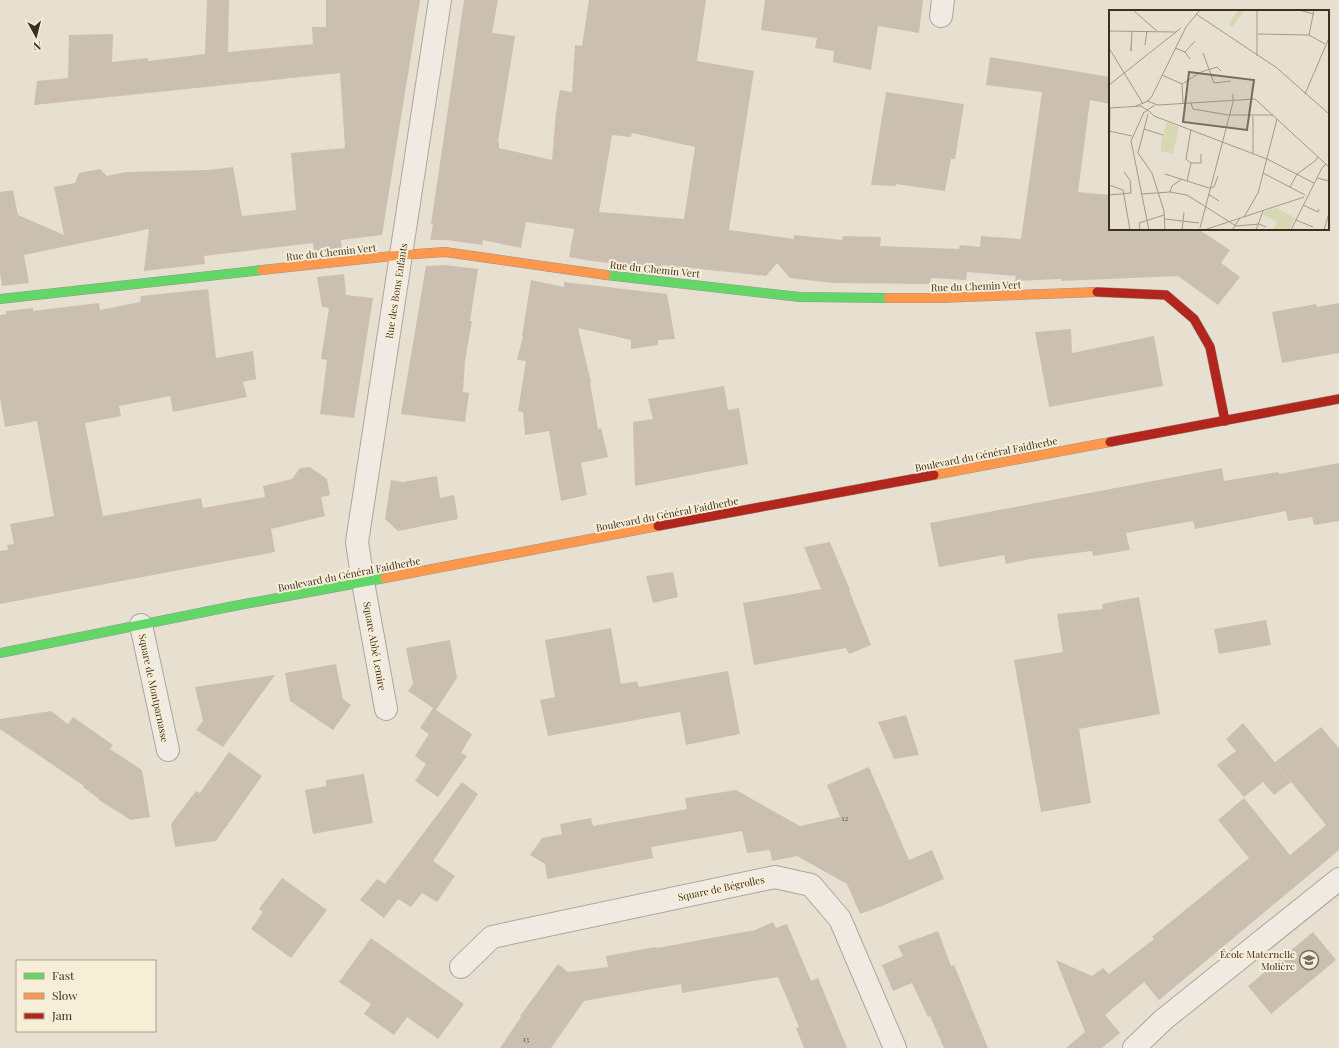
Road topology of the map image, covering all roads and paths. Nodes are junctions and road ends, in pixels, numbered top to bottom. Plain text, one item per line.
1 (440, 0) edge
2 (401, 255) junction
3 (0, 299) edge
4 (1339, 399) edge
5 (1225, 421) junction
6 (363, 582) junction
7 (141, 625) junction
8 (0, 653) edge
9 (386, 709) dead end
10 (168, 750) dead end
11 (1339, 879) edge
12 (461, 967) dead end
13 (895, 1048) edge
14 (1134, 1048) edge

1 - 2 street, Rue des Bons Enfants
2 - 3 main road, Rue du Chemin Vert
2 - 5 main road, Rue du Chemin Vert
2 - 6 street, Rue des Bons Enfants
4 - 5 main road, Boulevard du Général Faidherbe
5 - 6 main road, Boulevard du Général Faidherbe
6 - 7 main road, Boulevard du Général Faidherbe
6 - 9 street, Square Abbé Lemire
7 - 8 main road, Boulevard du Général Faidherbe
7 - 10 street, Square de Montparnasse
11 - 14 street
12 - 13 street, Square de Bégrolles

